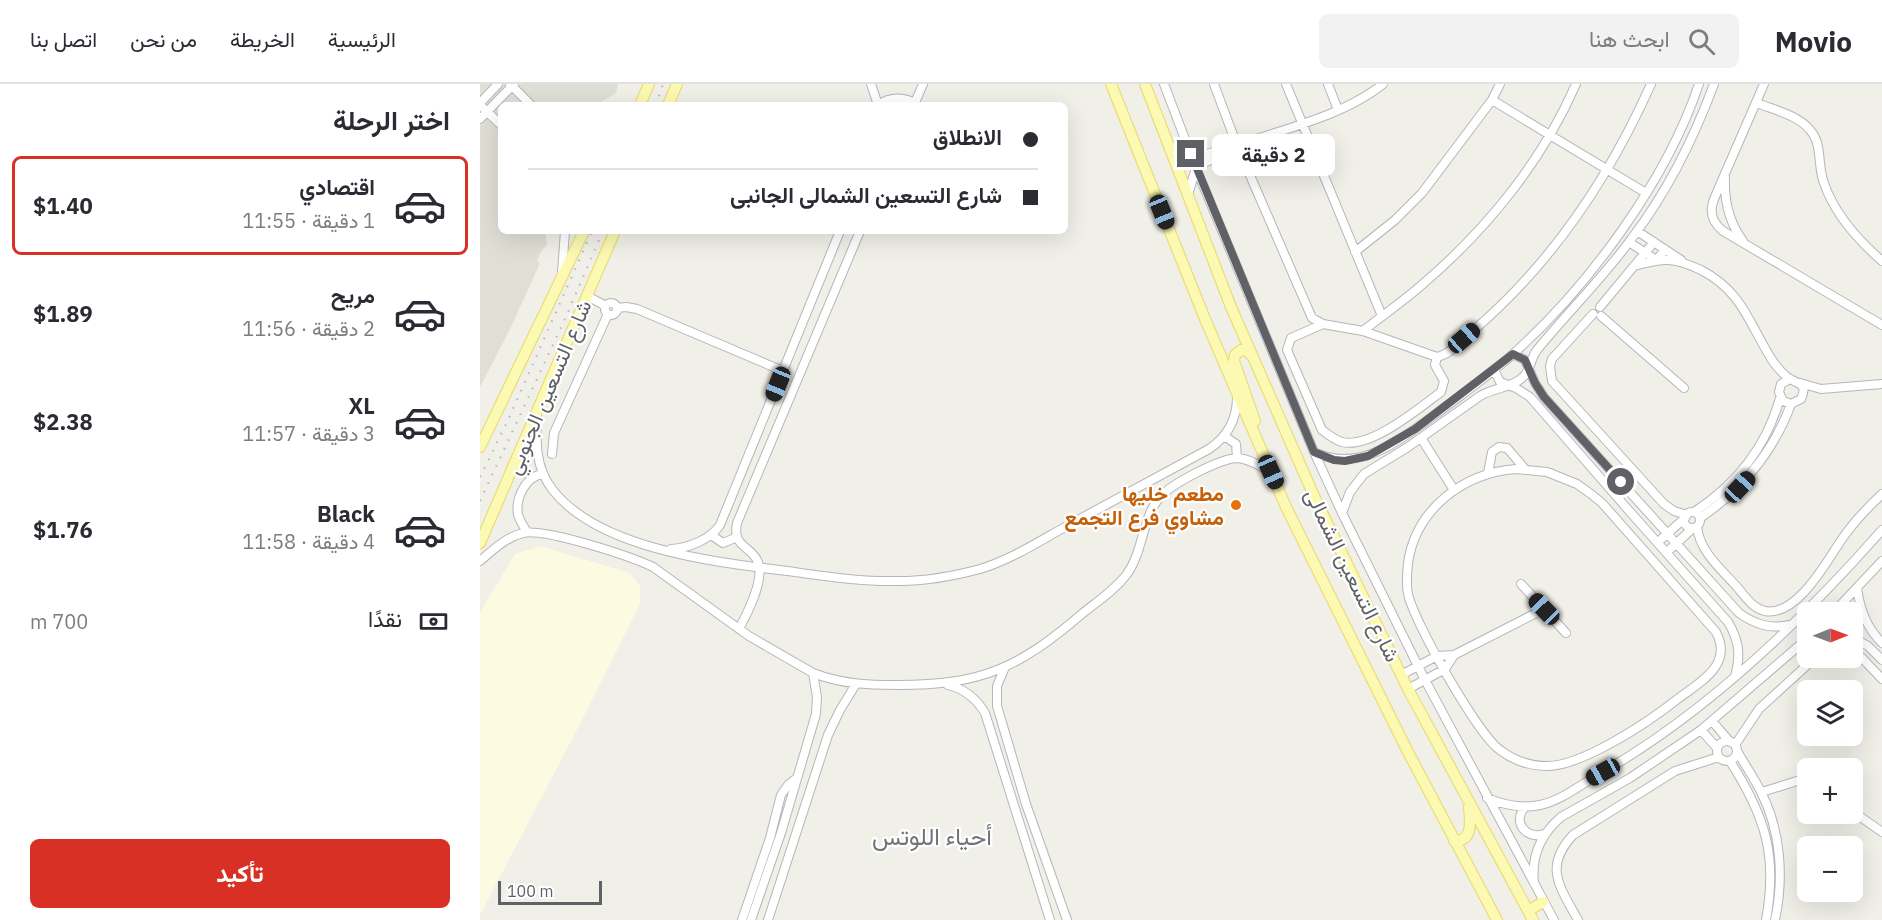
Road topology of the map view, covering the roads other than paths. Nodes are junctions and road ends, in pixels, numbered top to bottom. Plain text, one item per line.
1 (498, 84) edge
2 (649, 84) edge
3 (677, 84) edge
4 (871, 84) edge
5 (923, 84) edge
6 (1111, 84) edge
7 (1145, 84) edge
8 (1164, 84) edge
9 (1214, 84) edge
10 (1286, 84) edge
11 (1328, 84) edge
12 (1383, 84) edge
13 (1500, 84) edge
14 (1576, 84) edge
15 (1652, 84) edge
16 (1699, 84) edge
17 (1714, 84) edge
18 (1764, 84) edge
19 (512, 85) edge
20 (1492, 100) junction
21 (528, 102) edge
22 (641, 102) edge
23 (669, 102) edge
24 (877, 102) edge
25 (884, 102) edge
26 (909, 102) edge
27 (915, 102) edge
28 (1757, 103) junction
29 (480, 104) edge
30 (1338, 110) junction
31 (487, 112) junction
32 (480, 119) edge
33 (498, 122) edge
34 (1301, 123) junction
35 (1549, 135) junction
36 (1240, 145) junction
37 (1169, 146) junction
38 (1191, 154) junction
39 (1196, 168) junction
40 (1608, 170) junction
41 (1725, 174) junction
42 (1646, 193) junction
43 (1188, 195) junction
44 (1637, 231) junction
45 (566, 234) edge
46 (583, 234) edge
47 (614, 234) edge
48 (839, 234) edge
49 (859, 234) edge
50 (1629, 242) junction
51 (1654, 242) junction
52 (1745, 244) junction
53 (1665, 250) junction
54 (1355, 252) junction
55 (1645, 252) junction
56 (1656, 260) junction
57 (1681, 260) junction
58 (1882, 261) edge
59 (1635, 266) junction
60 (562, 279) junction
61 (587, 296) junction
62 (607, 310) junction
63 (1598, 312) junction
64 (1382, 316) junction
65 (1323, 324) junction
66 (1882, 325) edge
67 (1363, 331) junction
68 (1513, 354) junction
69 (1251, 355) junction
70 (1437, 357) junction
71 (1774, 363) junction
72 (1529, 368) junction
73 (1494, 370) junction
74 (783, 371) junction
75 (1790, 379) junction
76 (1800, 383) junction
77 (1882, 384) edge
78 (1508, 385) junction
79 (1684, 388) dead end
80 (1780, 388) junction
81 (1821, 389) junction
82 (1237, 393) junction
83 (1803, 396) junction
84 (773, 397) junction
85 (1780, 398) junction
86 (788, 403) junction
87 (1791, 404) junction
88 (537, 411) junction
89 (1254, 433) junction
90 (1224, 436) junction
91 (1421, 438) junction
92 (480, 447) edge
93 (1314, 452) junction
94 (552, 454) dead end
95 (1368, 456) junction
96 (1237, 458) junction
97 (1374, 467) junction
98 (1525, 469) junction
99 (1271, 472) junction
100 (1488, 473) junction
101 (543, 474) junction
102 (1454, 490) junction
103 (1882, 494) edge
104 (1342, 513) junction
105 (1630, 513) junction
106 (1693, 519) junction
107 (1620, 523) junction
108 (1642, 526) junction
109 (1882, 530) edge
110 (527, 532) junction
111 (1667, 534) junction
112 (711, 535) junction
113 (1632, 536) junction
114 (737, 537) junction
115 (1658, 542) junction
116 (480, 543) edge
117 (1676, 544) junction
118 (664, 550) junction
119 (1667, 552) junction
120 (480, 561) edge
121 (1882, 561) edge
122 (759, 568) junction
123 (1521, 585) dead end
124 (1857, 588) junction
125 (1844, 602) edge
126 (1544, 609) junction
127 (1791, 625) junction
128 (739, 630) junction
129 (1871, 630) junction
130 (1566, 633) dead end
131 (1863, 635) edge
132 (1882, 643) edge
133 (1863, 644) edge
134 (1797, 647) edge
135 (1454, 655) junction
136 (1437, 656) junction
137 (1863, 659) edge
138 (1882, 660) edge
139 (1418, 666) junction
140 (1005, 667) junction
141 (1804, 668) edge
142 (1445, 669) junction
143 (813, 673) junction
144 (1401, 675) junction
145 (1735, 676) junction
146 (1882, 679) edge
147 (1425, 680) junction
148 (856, 684) junction
149 (945, 684) junction
150 (1408, 689) junction
151 (1710, 698) junction
152 (1722, 712) junction
153 (1712, 721) junction
154 (1679, 722) junction
155 (1697, 732) junction
156 (1734, 746) junction
157 (1718, 753) junction
158 (1730, 761) junction
159 (797, 778) junction
160 (1797, 781) edge
161 (1762, 792) junction
162 (1487, 798) junction
163 (1469, 802) junction
164 (1525, 807) junction
165 (1863, 819) edge
166 (1882, 832) edge
167 (1544, 834) junction
168 (1454, 841) junction
169 (1534, 886) junction
170 (1543, 902) junction
171 (1531, 915) edge
172 (742, 920) edge
173 (751, 920) edge
174 (768, 920) edge
175 (1050, 920) edge
176 (1067, 920) edge
177 (1497, 920) edge
178 (1554, 920) edge
179 (1578, 920) edge
180 (1766, 920) edge
181 (1775, 920) edge

1 - 29 street
2 - 22 main road
3 - 23 main road
4 - 24 street
5 - 27 street
6 - 82 main road, شارع التسعين الشمالى
7 - 37 main road, شارع التسعين الشمالى
8 - 38 street
9 - 36 street
10 - 34 street
11 - 30 street
12 - 30 street
13 - 20 street
14 - 35 street
15 - 40 street
16 - 42 street
17 - 44 street
18 - 28 street
19 - 21 street
19 - 31 street
20 - 35 street
20 - 54 street
25 - 26 street
28 - 41 street
28 - 58 street
29 - 31 street
30 - 34 street
31 - 32 street
31 - 33 street
34 - 36 street
34 - 54 street
35 - 40 street
35 - 64 street
36 - 38 street
36 - 39 street
36 - 65 street
37 - 38 street
37 - 43 main road, شارع التسعين الشمالى
38 - 39 street
39 - 43 street
39 - 93 street
40 - 42 street
40 - 70 street
41 - 52 street
41 - 52 street
42 - 68 street
43 - 69 main road, شارع التسعين الشمالى
44 - 50 street
44 - 51 street
45 - 60 street
46 - 60 main road, شارع التسعين الجنوبي
47 - 61 main road, شارع التسعين الجنوبي
48 - 74 street
49 - 86 street
50 - 55 street
50 - 72 street
51 - 53 street
51 - 55 street
52 - 66 street
53 - 56 street
53 - 57 street
54 - 64 street
55 - 56 street
55 - 59 street
56 - 57 street
56 - 59 street
57 - 71 street
59 - 63 street
60 - 92 main road, شارع التسعين الجنوبي
61 - 62 street
61 - 88 main road, شارع التسعين الجنوبي
62 - 74 street
62 - 94 street
63 - 79 street
63 - 106 street
64 - 67 street
65 - 67 street
65 - 70 street
67 - 70 street
68 - 72 street
68 - 73 street
69 - 89 main road
69 - 144 main road, شارع التسعين الشمالى
71 - 75 street
71 - 80 street
72 - 78 street
72 - 111 street
73 - 78 street
73 - 95 street
74 - 84 street
75 - 76 street
75 - 80 street
76 - 81 street
76 - 83 street
77 - 81 street
78 - 91 street
78 - 105 street
80 - 85 street
81 - 83 street
82 - 89 main road, شارع التسعين الشمالى
82 - 90 street
83 - 87 street
84 - 86 street
84 - 112 street
85 - 87 street
85 - 106 street
86 - 114 street
87 - 106 street
88 - 101 street
88 - 116 main road, شارع التسعين الجنوبي
89 - 99 main road, شارع التسعين الشمالى
90 - 96 street
90 - 122 street
91 - 97 street
91 - 102 street
93 - 95 street
93 - 104 street
95 - 97 street
96 - 99 street
96 - 140 street
97 - 104 street
98 - 100 street
98 - 100 street
98 - 107 street
99 - 168 main road, شارع التسعين الشمالى
100 - 102 street
101 - 110 street
101 - 118 street
102 - 136 street
103 - 106 street
104 - 139 street
105 - 107 street
105 - 108 street
106 - 111 street
106 - 117 street
107 - 113 street
108 - 113 street
108 - 115 street
109 - 127 street
110 - 120 street
110 - 128 street
111 - 115 street
111 - 117 street
112 - 114 street
112 - 118 street
113 - 142 street
114 - 122 street
115 - 119 street
117 - 119 street
117 - 127 street
118 - 122 street
119 - 145 street
121 - 124 street
122 - 128 street
123 - 126 street
124 - 125 street
124 - 129 street
126 - 130 street
126 - 135 street
127 - 145 street
128 - 143 street
129 - 131 street
129 - 132 street
133 - 138 street
134 - 152 street
135 - 136 street
135 - 142 street
136 - 139 street
136 - 142 street
137 - 146 street
139 - 144 street
139 - 147 street
140 - 149 street
140 - 176 street
141 - 156 street
142 - 147 street
143 - 148 street
143 - 159 street
144 - 150 main road, شارع التسعين الشمالى
145 - 151 street
147 - 150 street
147 - 162 street
148 - 149 street
148 - 174 street
149 - 175 street
150 - 163 main road, شارع التسعين الشمالى
151 - 152 street
151 - 154 street
152 - 153 street
153 - 155 street
153 - 156 street
154 - 155 street
154 - 164 street
155 - 157 street
155 - 167 street
156 - 157 street
156 - 158 street
156 - 161 street
157 - 158 street
157 - 179 street
158 - 180 street
159 - 172 street
159 - 173 street
160 - 161 street
161 - 181 street
162 - 164 street
162 - 169 street
163 - 168 main road
163 - 171 main road, شارع التسعين الشمالى
164 - 167 street
165 - 166 street
167 - 169 street
168 - 177 main road, شارع التسعين الشمالى
169 - 170 street
170 - 171 main road
170 - 178 street

